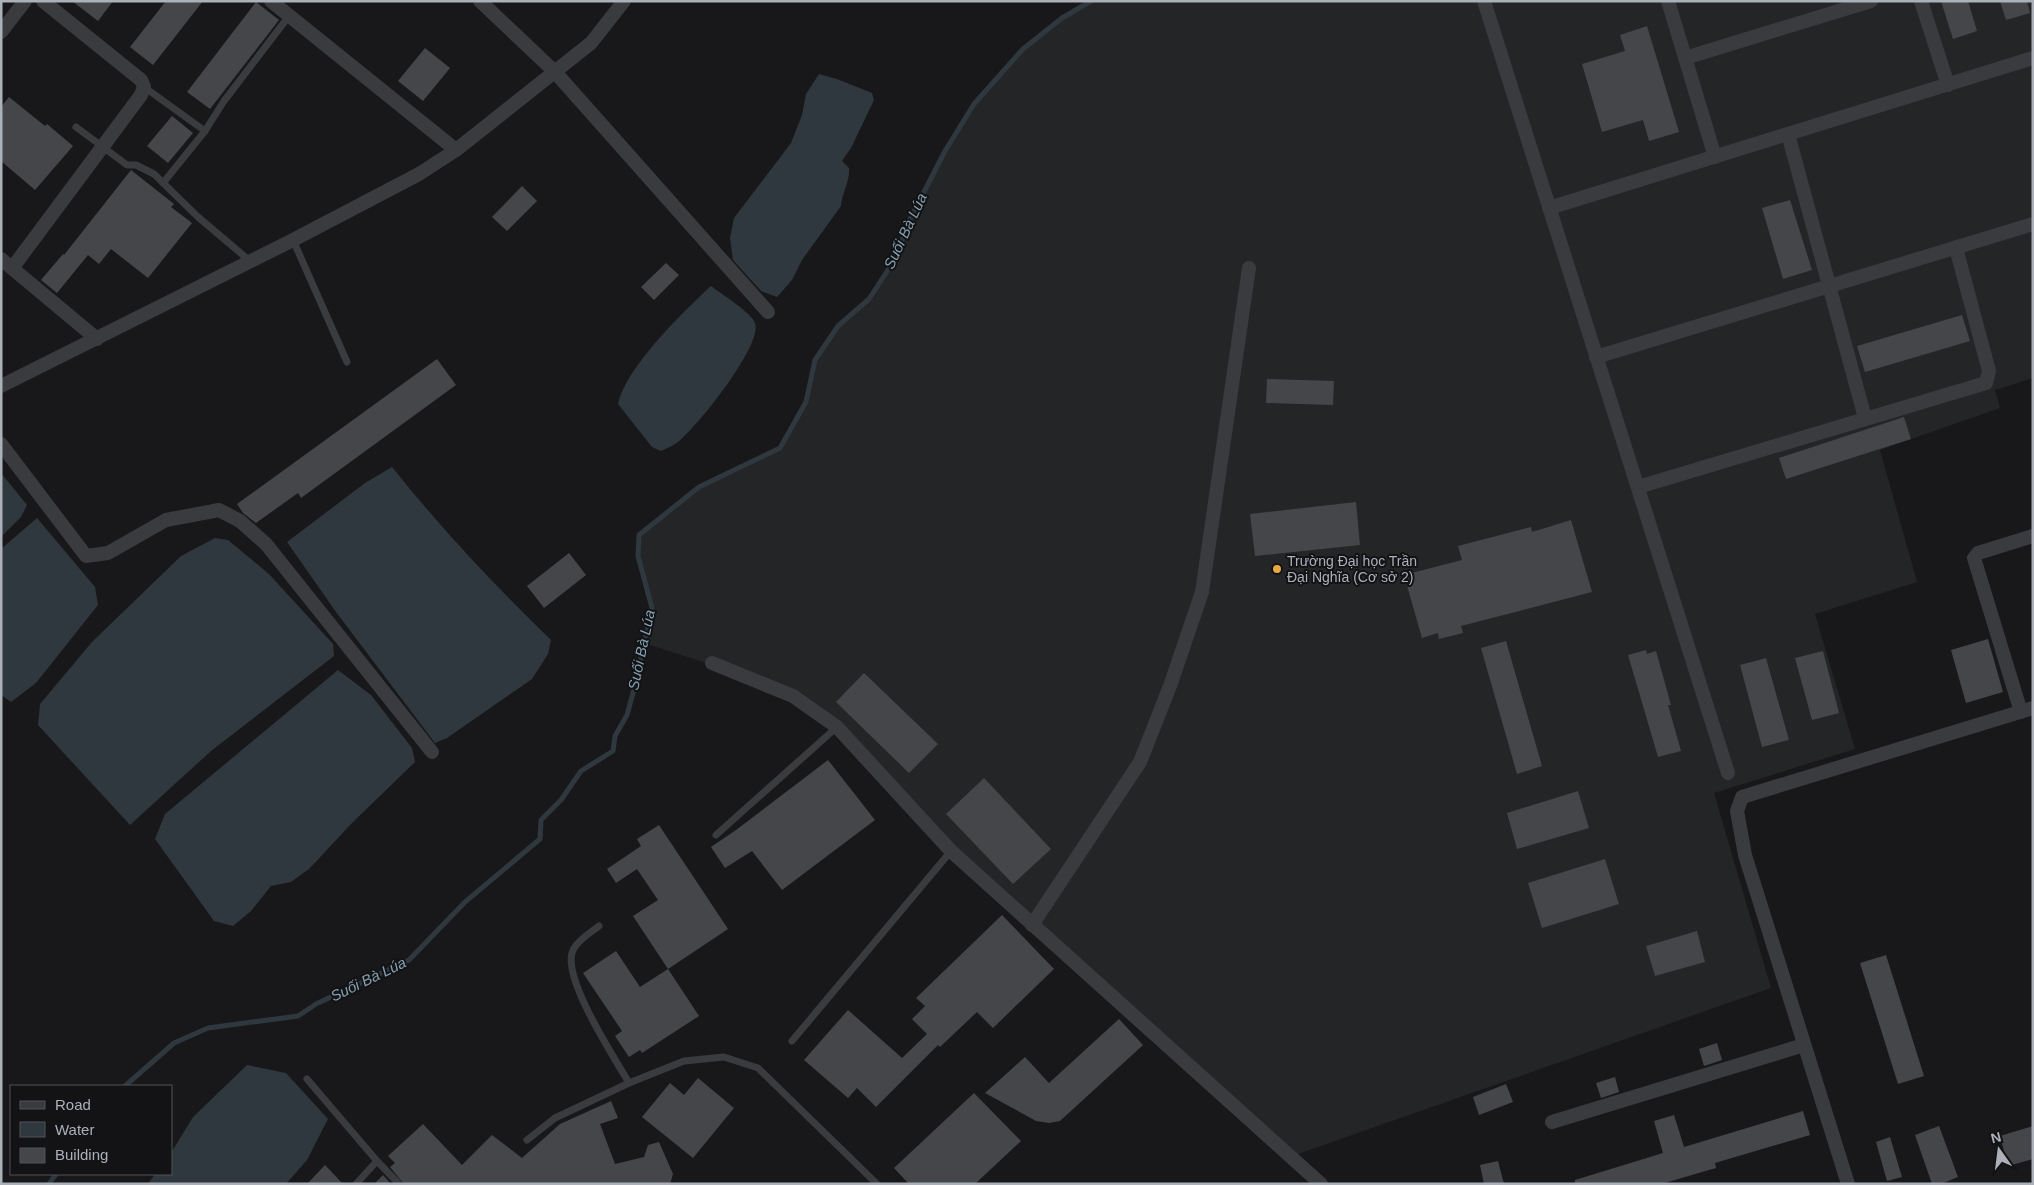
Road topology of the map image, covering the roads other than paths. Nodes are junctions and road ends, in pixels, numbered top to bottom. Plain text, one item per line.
1 (25, 1) edge
2 (42, 1) edge
3 (271, 1) edge
4 (480, 1) edge
5 (624, 1) edge
6 (1484, 1) edge
7 (1668, 1) edge
8 (1872, 1) edge
9 (1921, 1) edge
10 (290, 16) junction
11 (1, 32) edge
12 (1685, 58) junction
13 (2033, 58) edge
14 (556, 72) junction
15 (1948, 85) junction
16 (144, 87) junction
17 (76, 127) dead end
18 (205, 130) junction
19 (1788, 134) junction
20 (102, 148) junction
21 (456, 150) junction
22 (1715, 156) junction
23 (163, 183) junction
24 (1549, 208) junction
25 (2033, 224) edge
26 (293, 240) junction
27 (1956, 248) junction
28 (1, 259) edge
29 (250, 262) junction
30 (13, 267) junction
31 (1249, 268) dead end
32 (1829, 286) junction
33 (768, 312) dead end
34 (97, 339) junction
35 (1596, 357) junction
36 (347, 362) dead end
37 (1, 386) edge
38 (1865, 418) junction
39 (1, 444) edge
40 (1638, 487) junction
41 (2033, 536) edge
42 (712, 663) dead end
43 (2027, 710) edge
44 (837, 727) junction
45 (432, 752) dead end
46 (1728, 773) dead end
47 (716, 835) dead end
48 (951, 852) junction
49 (1032, 925) junction
50 (599, 926) dead end
51 (792, 1041) dead end
52 (1804, 1045) junction
53 (308, 1080) dead end
54 (629, 1083) junction
55 (1552, 1122) dead end
56 (527, 1140) dead end
57 (377, 1161) junction
58 (356, 1184) edge
59 (399, 1184) edge
60 (877, 1184) edge
61 (1321, 1184) edge
62 (1848, 1184) edge

1 - 11 street
2 - 16 street
3 - 10 street
4 - 14 street
5 - 14 street
6 - 24 street
7 - 12 street
8 - 12 street
9 - 15 street
10 - 18 lane
10 - 21 street
12 - 22 street
13 - 15 street
14 - 21 street
14 - 33 street
15 - 19 street
16 - 18 lane
16 - 20 street
17 - 20 lane
18 - 23 lane
19 - 22 street
19 - 32 street
20 - 23 lane
20 - 30 street
21 - 26 street
22 - 24 street
23 - 29 lane
24 - 35 street
25 - 27 street
26 - 29 street
26 - 36 lane
27 - 32 street
27 - 38 street
28 - 30 street
29 - 34 street
30 - 34 street
31 - 49 street
32 - 35 street
32 - 38 street
34 - 37 street
35 - 40 street
38 - 40 street
39 - 45 street
40 - 46 street
41 - 43 street
42 - 44 street
43 - 52 street
44 - 47 lane
44 - 48 street
48 - 49 street
48 - 51 lane
49 - 61 street
50 - 54 lane
52 - 55 street
52 - 62 street
53 - 57 lane
54 - 56 lane
54 - 60 lane
57 - 58 lane
57 - 59 lane

